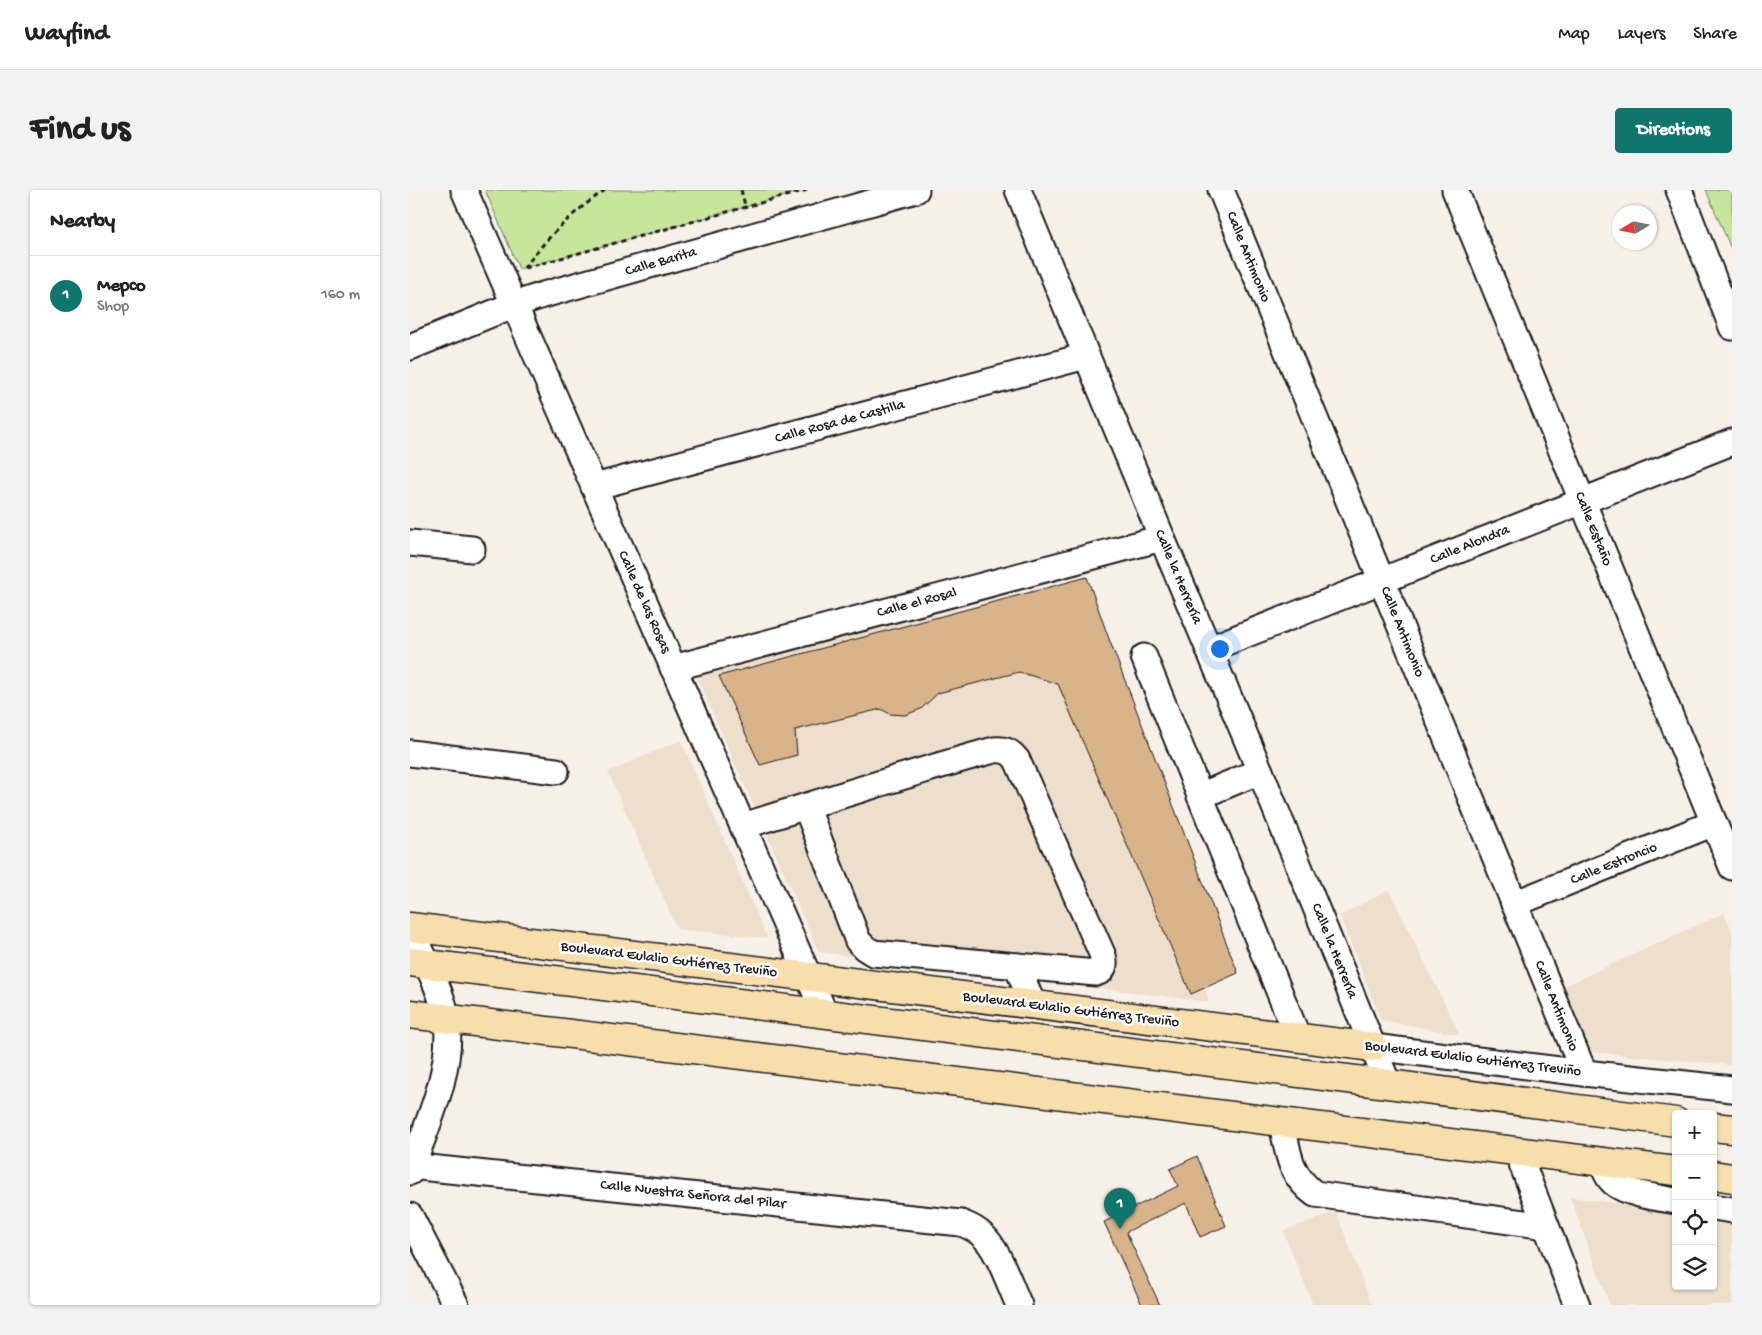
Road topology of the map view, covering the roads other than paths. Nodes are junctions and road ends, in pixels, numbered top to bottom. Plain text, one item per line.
1 (464, 190) edge
2 (916, 190) edge
3 (1018, 190) edge
4 (1221, 190) edge
5 (1455, 190) edge
6 (1679, 190) edge
7 (513, 305) junction
8 (1732, 327) edge
9 (410, 347) edge
10 (1086, 356) junction
11 (1732, 442) edge
12 (594, 488) junction
13 (1582, 500) junction
14 (1162, 538) junction
15 (410, 543) edge
16 (472, 549) dead end
17 (1381, 580) junction
18 (1209, 649) junction
19 (1144, 657) dead end
20 (673, 668) junction
21 (410, 753) edge
22 (556, 771) dead end
23 (1260, 771) junction
24 (1200, 796) junction
25 (806, 806) junction
26 (1714, 823) junction
27 (743, 826) junction
28 (1732, 867) edge
29 (1514, 904) junction
30 (410, 927) edge
31 (418, 963) edge
32 (1017, 966) junction
33 (809, 977) junction
34 (1033, 1005) junction
35 (410, 1014) edge
36 (826, 1014) junction
37 (447, 1019) junction
38 (1298, 1038) junction
39 (1373, 1047) junction
40 (1584, 1073) junction
41 (1388, 1084) junction
42 (1732, 1089) edge
43 (1672, 1121) edge
44 (1282, 1123) junction
45 (1717, 1127) edge
46 (1732, 1129) edge
47 (1517, 1152) junction
48 (1603, 1162) junction
49 (411, 1168) edge
50 (1672, 1171) edge
51 (1717, 1176) edge
52 (1732, 1178) edge
53 (1672, 1200) edge
54 (1717, 1208) edge
55 (1732, 1210) edge
56 (410, 1216) edge
57 (1546, 1226) junction
58 (456, 1305) edge
59 (1019, 1305) edge
60 (1577, 1305) edge

1 - 7 street, Calle de las Rosas
2 - 7 street, Calle Barita
3 - 10 street, Calle la Herrería
4 - 17 street, Calle Antimonio
5 - 13 street, Calle Estaño
6 - 8 street
7 - 9 street, Calle Barita
7 - 12 street, Calle de las Rosas
10 - 12 street, Calle Rosa de Castilla
10 - 14 street, Calle la Herrería
11 - 13 street, Calle Alondra
12 - 20 street, Calle de las Rosas
13 - 17 street, Calle Alondra
13 - 26 street, Calle Estaño
14 - 18 street, Calle la Herrería
14 - 20 street, Calle el Rosal
15 - 16 street
17 - 18 street, Calle Alondra
17 - 29 street, Calle Antimonio
18 - 23 street, Calle la Herrería
19 - 24 street
20 - 27 street, Calle de las Rosas
21 - 22 street
23 - 24 street
23 - 39 street, Calle la Herrería
24 - 38 street
25 - 27 street
25 - 32 street
25 - 32 street
26 - 28 street, Calle Estaño
26 - 29 street, Calle Estroncio
27 - 33 street, Calle de las Rosas
29 - 40 street, Calle Antimonio
30 - 31 street
30 - 33 main road, Boulevard Eulalio Gutiérrez Treviño
31 - 36 main road
31 - 37 street
32 - 34 street
33 - 34 main road, Boulevard Eulalio Gutiérrez Treviño
33 - 36 street, Calle de las Rosas
34 - 38 main road, Boulevard Eulalio Gutiérrez Treviño
35 - 37 main road
36 - 41 main road
37 - 44 main road
37 - 49 street
38 - 39 main road, Boulevard Eulalio Gutiérrez Treviño
39 - 40 street, Boulevard Eulalio Gutiérrez Treviño
39 - 41 street, Calle la Herrería
40 - 42 street, Boulevard Eulalio Gutiérrez Treviño
41 - 43 main road
44 - 47 main road
44 - 57 street
45 - 46 main road
47 - 48 main road
47 - 57 street
48 - 50 main road
48 - 53 street
49 - 59 street, Calle Nuestra Señora del Pilar
51 - 52 main road
54 - 55 street
56 - 58 street
57 - 60 street

